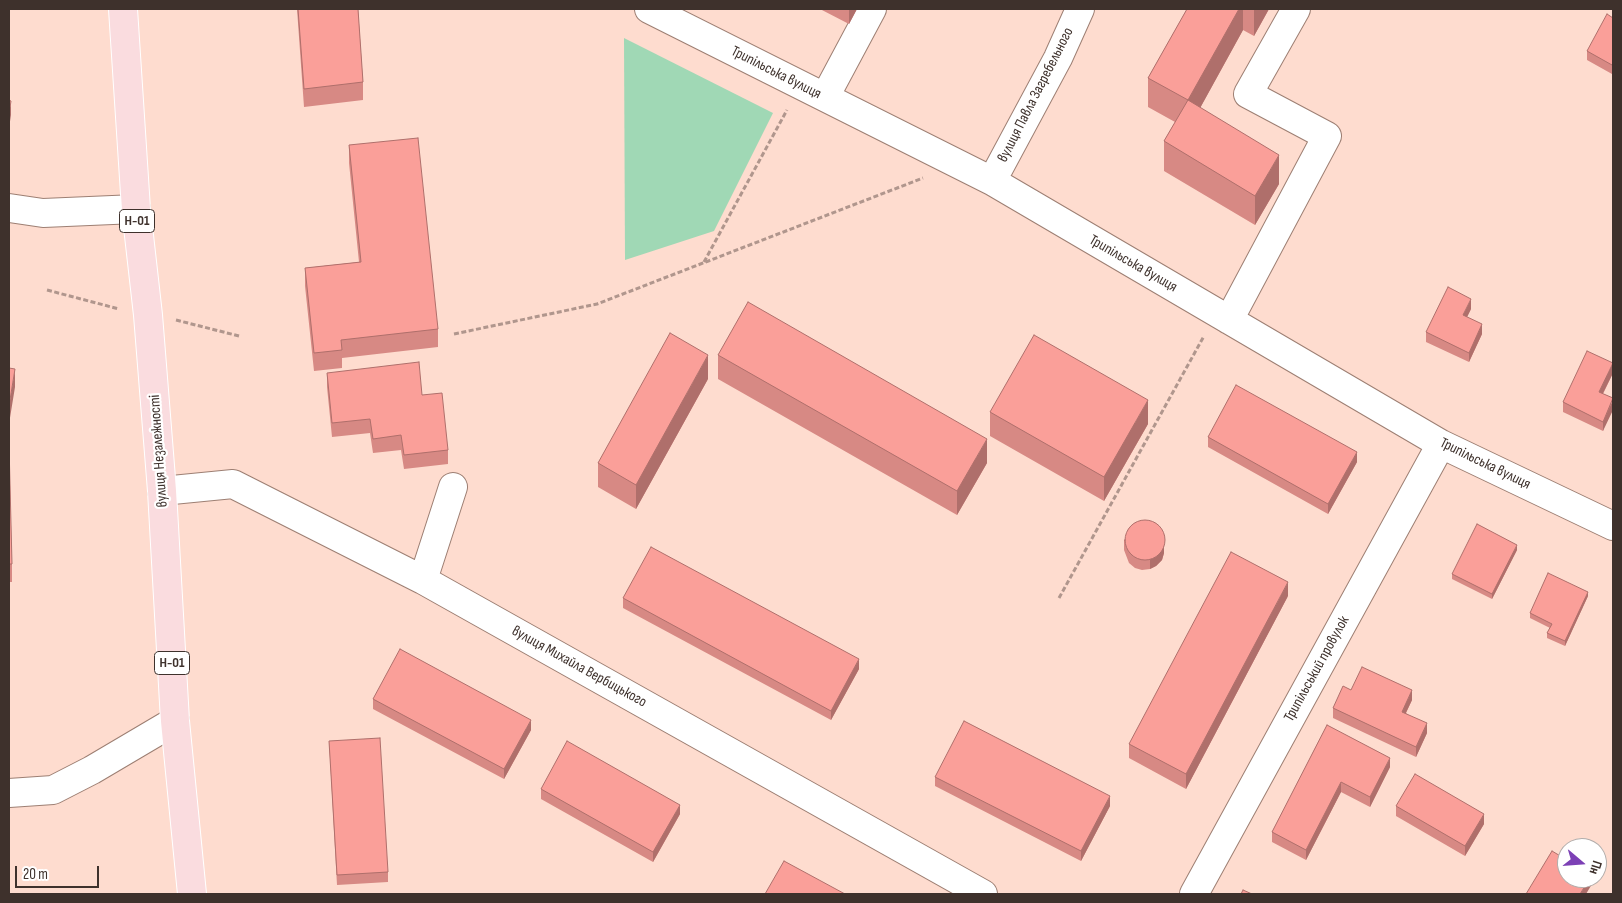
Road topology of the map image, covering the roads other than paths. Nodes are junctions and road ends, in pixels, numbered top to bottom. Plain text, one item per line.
1 (123, 9) edge
2 (649, 9) edge
3 (872, 9) edge
4 (1080, 9) edge
5 (1296, 9) edge
6 (825, 97) junction
7 (992, 181) junction
8 (9, 208) edge
9 (136, 209) junction
10 (1218, 326) junction
11 (1441, 444) junction
12 (453, 487) dead end
13 (162, 491) junction
14 (1613, 526) edge
15 (423, 580) junction
16 (175, 721) junction
17 (9, 793) edge
18 (192, 894) edge
19 (983, 894) edge
20 (1194, 894) edge

1 - 9 main road, вулиця Незалежності / Н-01
2 - 6 street, Трипільська вулиця
3 - 6 street
4 - 7 street, вулиця Павла Загребельного
5 - 10 street
6 - 7 street, Трипільська вулиця
7 - 10 street, Трипільська вулиця
8 - 9 street
9 - 13 main road, вулиця Незалежності / Н-01
10 - 11 street, Трипільська вулиця
11 - 14 street, Трипільська вулиця
11 - 20 street, Трипільський провулок
12 - 15 street
13 - 15 street, вулиця Михайла Вербицького
13 - 16 main road, вулиця Незалежності / Н-01
15 - 19 street, вулиця Михайла Вербицького
16 - 17 street
16 - 18 main road, вулиця Незалежності / Н-01

